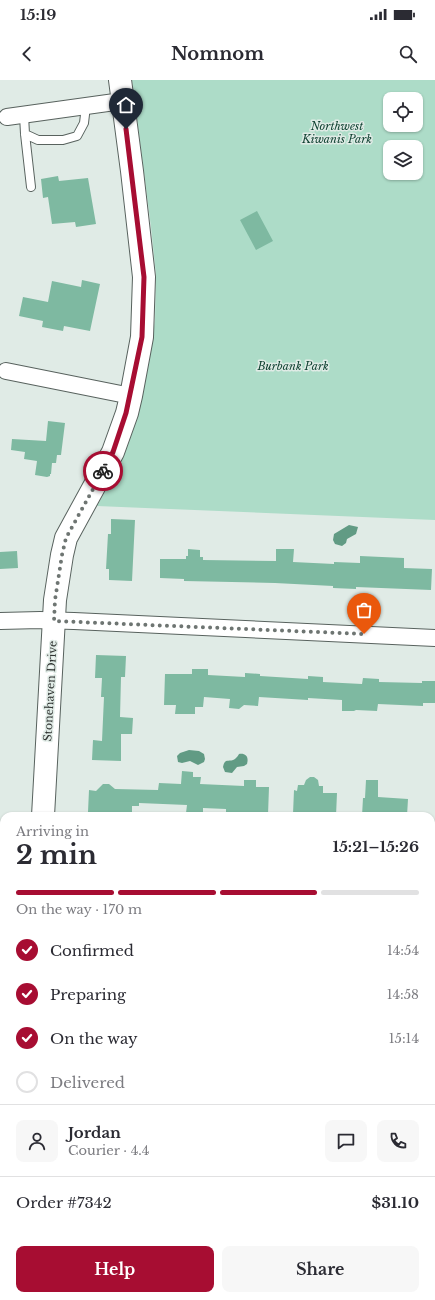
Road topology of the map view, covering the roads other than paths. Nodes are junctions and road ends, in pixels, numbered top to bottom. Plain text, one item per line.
1 (121, 91) edge
2 (86, 106) junction
3 (24, 115) junction
4 (7, 117) dead end
5 (25, 134) junction
6 (31, 187) dead end
7 (6, 371) dead end
8 (131, 396) junction
9 (0, 621) edge
10 (54, 621) junction
11 (435, 638) edge
12 (43, 812) edge

1 - 2 street
1 - 8 street, Stonehaven Drive
2 - 3 street
2 - 5 lane
3 - 4 street
3 - 5 lane
5 - 6 lane
7 - 8 street
8 - 10 street, Stonehaven Drive
9 - 10 street
10 - 11 street
10 - 12 street, Stonehaven Drive

